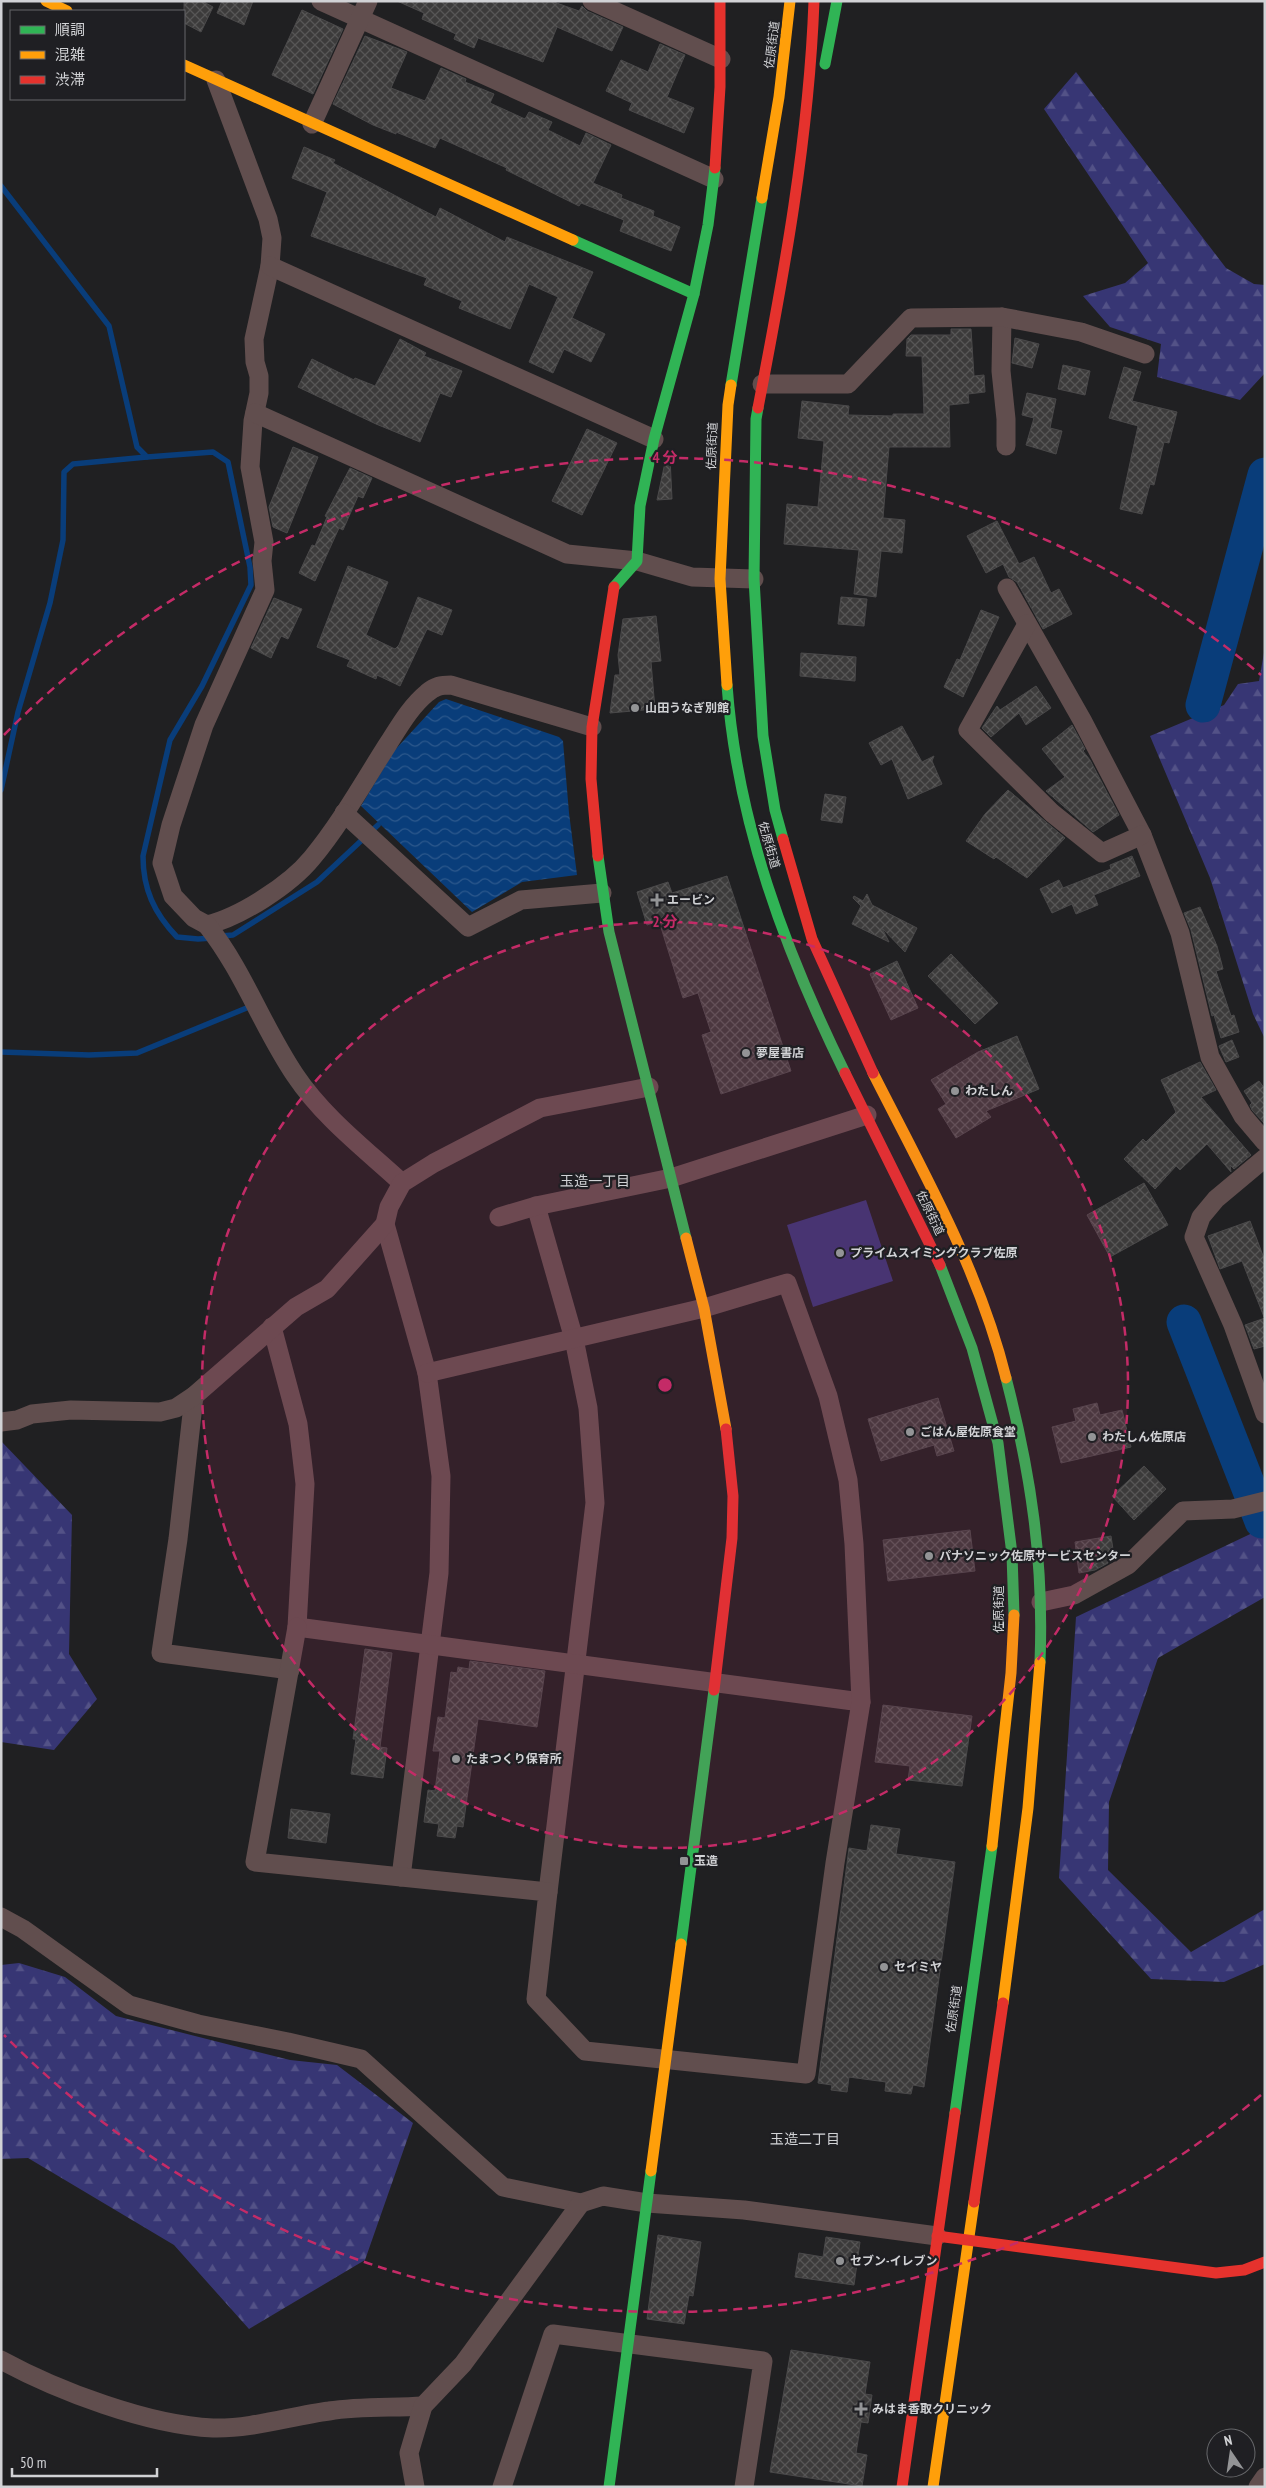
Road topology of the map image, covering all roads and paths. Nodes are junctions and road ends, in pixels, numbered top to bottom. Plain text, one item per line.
1 (46, 1) edge
2 (320, 1) edge
3 (368, 1) edge
4 (592, 1) edge
5 (720, 1) edge
6 (790, 1) edge
7 (814, 1) edge
8 (837, 1) edge
9 (65, 10) edge
10 (776, 11) dead end
11 (360, 19) junction
12 (720, 59) junction
13 (185, 66) edge
14 (216, 80) junction
15 (779, 97) junction
16 (806, 117) junction
17 (312, 124) junction
18 (714, 180) junction
19 (270, 266) junction
20 (694, 294) junction
21 (1002, 317) junction
22 (1145, 354) dead end
23 (762, 384) junction
24 (254, 413) junction
25 (654, 439) junction
26 (1006, 446) dead end
27 (637, 561) junction
28 (720, 579) junction
29 (754, 579) junction
30 (1007, 588) dead end
31 (1027, 624) junction
32 (592, 727) junction
33 (344, 813) junction
34 (1142, 835) junction
35 (602, 893) junction
36 (207, 925) junction
37 (649, 1087) junction
38 (867, 1115) junction
39 (1265, 1142) edge
40 (1265, 1158) edge
41 (671, 1178) junction
42 (402, 1183) junction
43 (536, 1206) junction
44 (499, 1217) dead end
45 (385, 1224) junction
46 (704, 1308) junction
47 (272, 1327) junction
48 (574, 1340) junction
49 (427, 1373) junction
50 (194, 1396) junction
51 (1265, 1414) edge
52 (1, 1422) edge
53 (1265, 1501) edge
54 (1041, 1602) junction
55 (297, 1627) junction
56 (431, 1645) junction
57 (575, 1665) junction
58 (290, 1670) junction
59 (715, 1681) junction
60 (861, 1702) junction
61 (401, 1877) junction
62 (548, 1892) junction
63 (1, 1918) edge
64 (666, 2060) junction
65 (581, 2203) junction
66 (647, 2203) junction
67 (937, 2236) junction
68 (969, 2240) junction
69 (1265, 2262) edge
70 (629, 2343) junction
71 (1, 2360) edge
72 (424, 2406) junction
73 (1265, 2477) edge
74 (415, 2487) edge
75 (502, 2487) edge
76 (609, 2487) edge
77 (744, 2487) edge
78 (902, 2487) edge
79 (933, 2487) edge
80 (1258, 2487) edge

1 - 9 main road
2 - 11 street
3 - 11 street
4 - 12 street
5 - 12 main road
6 - 15 main road, 佐原街道
7 - 16 main road, 佐原街道
8 - 16 main road
10 - 15 main road
11 - 17 street
11 - 18 street
12 - 18 main road
13 - 14 main road
14 - 17 main road
14 - 19 street
15 - 28 main road, 佐原街道
16 - 23 main road, 佐原街道
17 - 20 main road
18 - 20 main road
19 - 24 street
19 - 25 street
20 - 25 main road
21 - 22 street
21 - 23 street
21 - 26 street
23 - 29 main road, 佐原街道
24 - 27 street
24 - 36 street
25 - 27 main road
27 - 28 street
27 - 32 main road
28 - 29 street
28 - 38 main road, 佐原街道
29 - 54 main road, 佐原街道
30 - 31 street
31 - 34 street
31 - 34 street
32 - 33 street
32 - 35 main road
33 - 35 street
33 - 36 street
34 - 39 street
35 - 37 main road
36 - 42 street
37 - 41 main road
37 - 42 street
38 - 41 street
38 - 67 main road, 佐原街道
40 - 51 street
41 - 43 street
41 - 46 main road
42 - 45 street
43 - 44 street
43 - 48 street
45 - 47 street
45 - 49 street
46 - 48 street
46 - 59 main road
46 - 60 street
47 - 50 street
47 - 55 street
48 - 49 street
48 - 57 street
49 - 56 street
50 - 52 street
50 - 58 street
53 - 54 street
54 - 68 main road, 佐原街道
55 - 56 street
55 - 58 street
56 - 57 street
56 - 61 street
57 - 59 street
57 - 62 street
58 - 61 street
59 - 60 street
59 - 64 main road
60 - 64 street
61 - 62 street
62 - 64 street
63 - 65 street
64 - 66 main road
65 - 66 street
65 - 72 street
66 - 67 street
66 - 70 main road
67 - 68 main road
67 - 78 main road, 佐原街道
68 - 69 main road
68 - 79 main road, 佐原街道
70 - 75 street
70 - 76 main road
70 - 77 street
71 - 72 street
72 - 74 street
73 - 80 street

